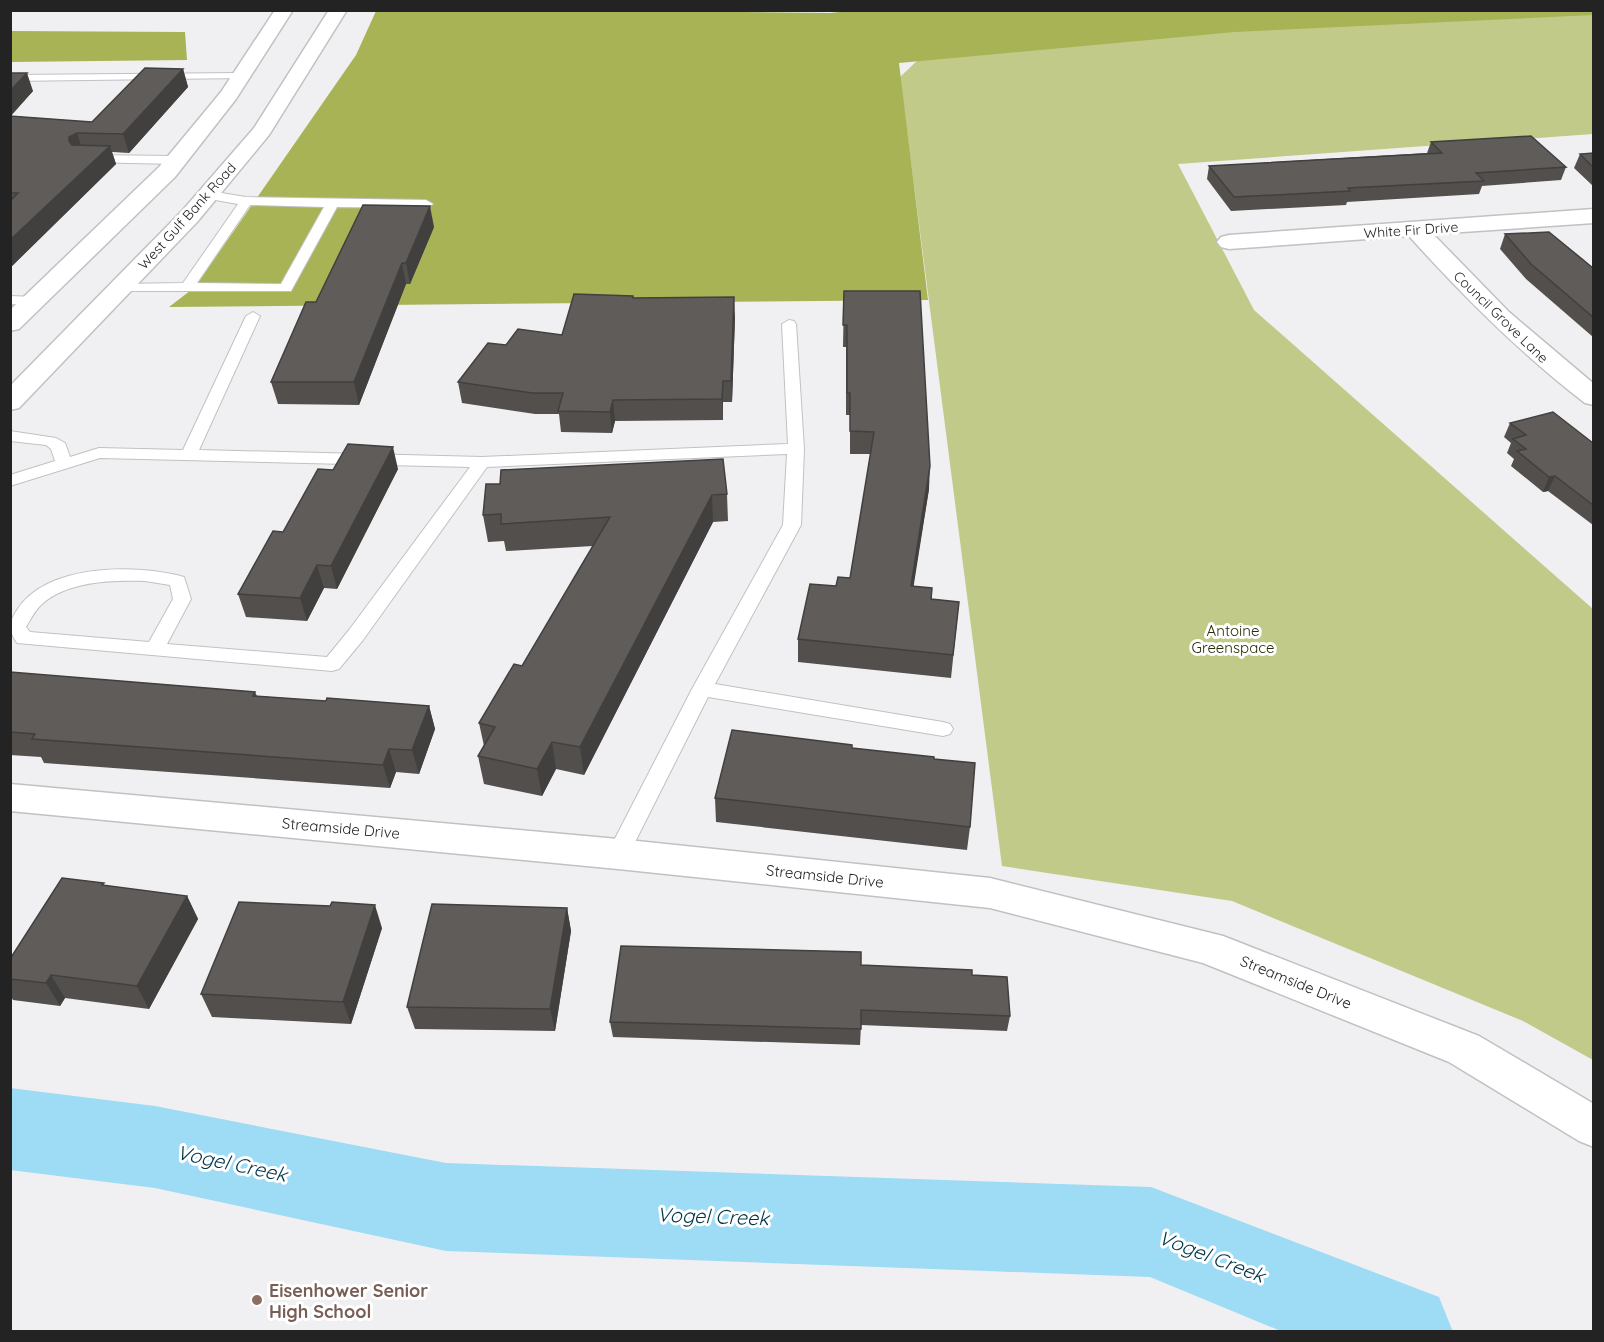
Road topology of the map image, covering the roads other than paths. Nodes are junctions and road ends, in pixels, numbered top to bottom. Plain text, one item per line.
1 (284, 10) edge
2 (338, 10) edge
3 (268, 36) junction
4 (305, 36) junction
5 (242, 76) junction
6 (10, 78) edge
7 (83, 158) edge
8 (176, 160) junction
9 (209, 195) junction
10 (246, 201) junction
11 (333, 203) junction
12 (426, 204) edge
13 (1593, 216) edge
14 (1416, 230) junction
15 (1228, 242) dead end
16 (187, 287) junction
17 (122, 288) junction
18 (10, 300) edge
19 (36, 301) junction
20 (104, 307) junction
21 (253, 316) dead end
22 (10, 324) edge
23 (789, 324) dead end
24 (1593, 397) edge
25 (10, 402) edge
26 (10, 436) edge
27 (796, 449) junction
28 (189, 454) junction
29 (482, 462) junction
30 (64, 463) junction
31 (10, 481) edge
32 (154, 650) junction
33 (702, 689) junction
34 (944, 729) dead end
35 (10, 797) edge
36 (618, 854) junction
37 (1593, 1128) edge

1 - 3 main road
2 - 4 main road, West Gulf Bank Road
3 - 4 main road
3 - 5 main road
4 - 9 main road, West Gulf Bank Road
5 - 6 lane
5 - 8 main road
7 - 8 lane
8 - 19 main road
9 - 10 lane
9 - 17 main road, West Gulf Bank Road
10 - 11 lane
10 - 16 lane
11 - 12 lane
11 - 16 lane
13 - 14 main road, White Fir Drive
14 - 15 main road, White Fir Drive
14 - 24 main road, Council Grove Lane
16 - 17 lane
17 - 20 main road, West Gulf Bank Road
18 - 19 lane
19 - 20 main road
19 - 22 main road
20 - 25 main road, West Gulf Bank Road
21 - 28 lane
23 - 27 lane
26 - 30 lane
27 - 29 lane
27 - 33 lane
28 - 29 lane
28 - 30 lane
29 - 32 lane
30 - 31 lane
32 - 32 lane
33 - 34 lane
33 - 36 lane
35 - 36 main road, Streamside Drive
36 - 37 main road, Streamside Drive

